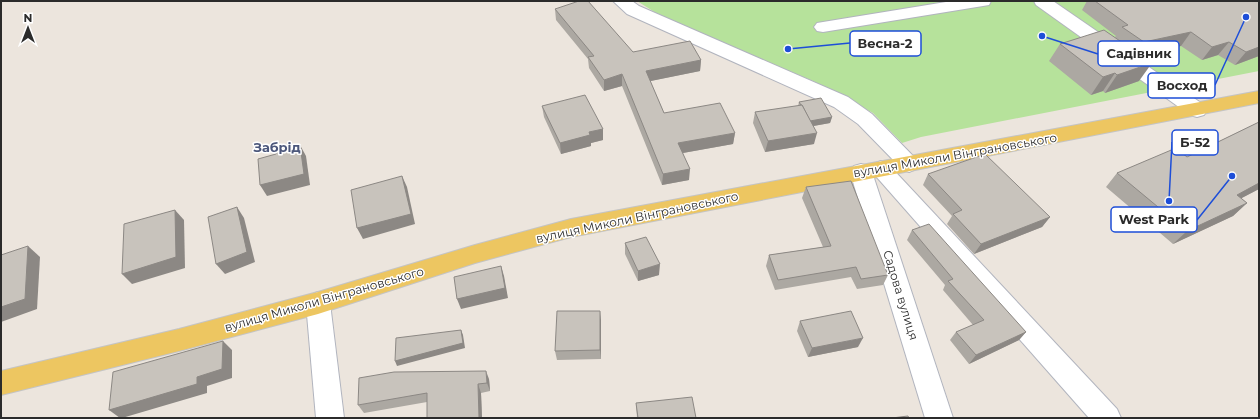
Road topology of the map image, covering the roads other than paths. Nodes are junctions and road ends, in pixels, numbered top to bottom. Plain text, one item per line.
1 (621, 1) edge
2 (983, 1) edge
3 (1042, 1) edge
4 (823, 27) dead end
5 (1259, 97) edge
6 (1197, 110) junction
7 (909, 164) junction
8 (871, 170) junction
9 (318, 303) junction
10 (1, 383) edge
11 (330, 418) edge
12 (939, 418) edge
13 (1107, 418) edge

1 - 7 street
2 - 4 street
3 - 6 street
5 - 6 main road, вулиця Миколи Вінграновського
6 - 7 main road, вулиця Миколи Вінграновського
7 - 8 main road, вулиця Миколи Вінграновського
8 - 9 main road, вулиця Миколи Вінграновського
8 - 12 street, Садова вулиця
8 - 13 street
9 - 10 main road, вулиця Миколи Вінграновського
9 - 11 street

